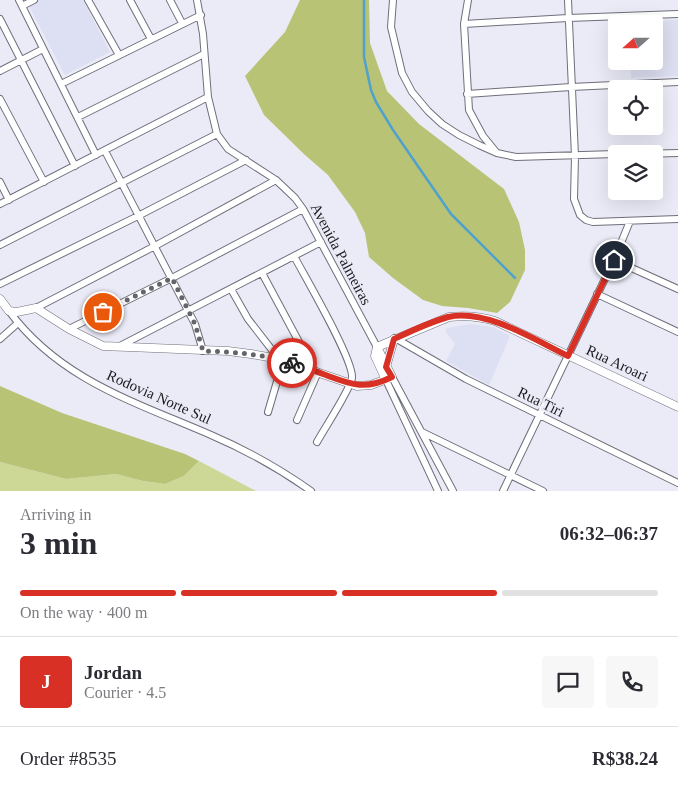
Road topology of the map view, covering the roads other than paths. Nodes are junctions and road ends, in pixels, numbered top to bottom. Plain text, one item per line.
1 (34, 0) edge
2 (88, 0) edge
3 (130, 0) edge
4 (170, 0) edge
5 (196, 0) edge
6 (393, 0) edge
7 (468, 0) edge
8 (568, 0) edge
9 (20, 3) edge
10 (678, 14) edge
11 (201, 15) junction
12 (568, 18) junction
13 (0, 19) edge
14 (182, 24) junction
15 (464, 24) junction
16 (151, 39) junction
17 (43, 49) junction
18 (204, 54) junction
19 (118, 55) junction
20 (22, 60) junction
21 (0, 71) edge
22 (678, 82) edge
23 (61, 84) junction
24 (571, 87) junction
25 (467, 94) junction
26 (208, 97) junction
27 (0, 99) edge
28 (78, 117) junction
29 (217, 134) junction
30 (105, 150) junction
31 (497, 153) junction
32 (663, 153) edge
33 (678, 153) edge
34 (608, 154) edge
35 (96, 155) junction
36 (575, 156) junction
37 (246, 160) junction
38 (75, 166) junction
39 (276, 180) junction
40 (0, 182) edge
41 (44, 182) junction
42 (122, 184) junction
43 (9, 200) junction
44 (0, 204) edge
45 (303, 209) junction
46 (138, 216) junction
47 (678, 219) edge
48 (630, 221) junction
49 (322, 242) junction
50 (0, 246) edge
51 (155, 246) junction
52 (294, 256) junction
53 (614, 260) junction
54 (262, 273) junction
55 (172, 278) junction
56 (0, 284) edge
57 (231, 289) junction
58 (678, 289) edge
59 (597, 294) junction
60 (0, 299) edge
61 (36, 308) junction
62 (9, 311) junction
63 (189, 311) junction
64 (18, 323) junction
65 (69, 329) junction
66 (678, 332) edge
67 (394, 338) junction
68 (0, 339) edge
69 (117, 347) junction
70 (376, 347) junction
71 (203, 351) junction
72 (568, 356) junction
73 (281, 360) junction
74 (386, 367) junction
75 (316, 371) junction
76 (389, 379) junction
77 (350, 384) junction
78 (678, 407) edge
79 (268, 412) dead end
80 (540, 415) junction
81 (297, 420) dead end
82 (422, 432) junction
83 (317, 442) dead end
84 (511, 475) junction
85 (678, 483) edge
86 (311, 491) edge
87 (438, 491) edge
88 (453, 491) edge
89 (503, 491) edge
90 (543, 491) edge

1 - 9 street
2 - 19 street
3 - 16 street
4 - 14 street
5 - 11 street, Avenida Palmeiras
6 - 31 street
7 - 15 street
8 - 12 street
9 - 17 street
10 - 12 street
11 - 14 street
11 - 18 street, Avenida Palmeiras
12 - 15 street
12 - 24 street
13 - 20 street
14 - 16 street
15 - 25 street
16 - 19 street
17 - 20 street
17 - 23 street
18 - 26 street, Avenida Palmeiras
18 - 28 street
19 - 23 street
20 - 21 street
20 - 38 street
22 - 24 street
23 - 28 street
24 - 25 street
24 - 36 street
25 - 31 street
26 - 29 street, Avenida Palmeiras
26 - 30 street
27 - 41 street
28 - 35 street
29 - 37 street, Avenida Palmeiras
29 - 42 street
30 - 35 street
30 - 42 street
31 - 36 street
32 - 33 street
34 - 36 street
35 - 38 street
36 - 48 street
37 - 39 street, Avenida Palmeiras
37 - 46 street
38 - 41 street
39 - 45 street, Avenida Palmeiras
39 - 51 street
40 - 43 street
41 - 43 street
42 - 46 street
42 - 50 street
43 - 44 street
45 - 49 street, Avenida Palmeiras
45 - 55 street
46 - 51 street
46 - 56 street
47 - 48 street
48 - 53 street
49 - 52 street
49 - 70 street, Avenida Palmeiras
51 - 55 street
51 - 61 street
52 - 54 street
52 - 77 street
53 - 58 street
53 - 59 street
54 - 57 street
54 - 75 street
55 - 63 street
55 - 65 street
57 - 63 street
57 - 73 street
59 - 66 street
59 - 72 street
60 - 62 street, Rodovia Norte Sul
61 - 62 street
61 - 65 street
62 - 64 street, Rodovia Norte Sul
63 - 69 street
63 - 71 street
64 - 68 street
64 - 86 street, Rodovia Norte Sul
65 - 69 street
67 - 70 street, Rua Aroari
67 - 72 street, Rua Aroari
67 - 74 street
67 - 80 street, Rua Tiri
69 - 71 street
70 - 74 street
70 - 76 street
71 - 73 street
72 - 78 street, Rua Aroari
72 - 80 street
73 - 75 street
73 - 79 street
74 - 76 street
75 - 77 street
75 - 81 street
76 - 77 street
76 - 82 street
76 - 87 street
77 - 83 street
80 - 84 street
80 - 85 street, Rua Tiri
82 - 84 street
82 - 88 street
84 - 89 street
84 - 90 street

